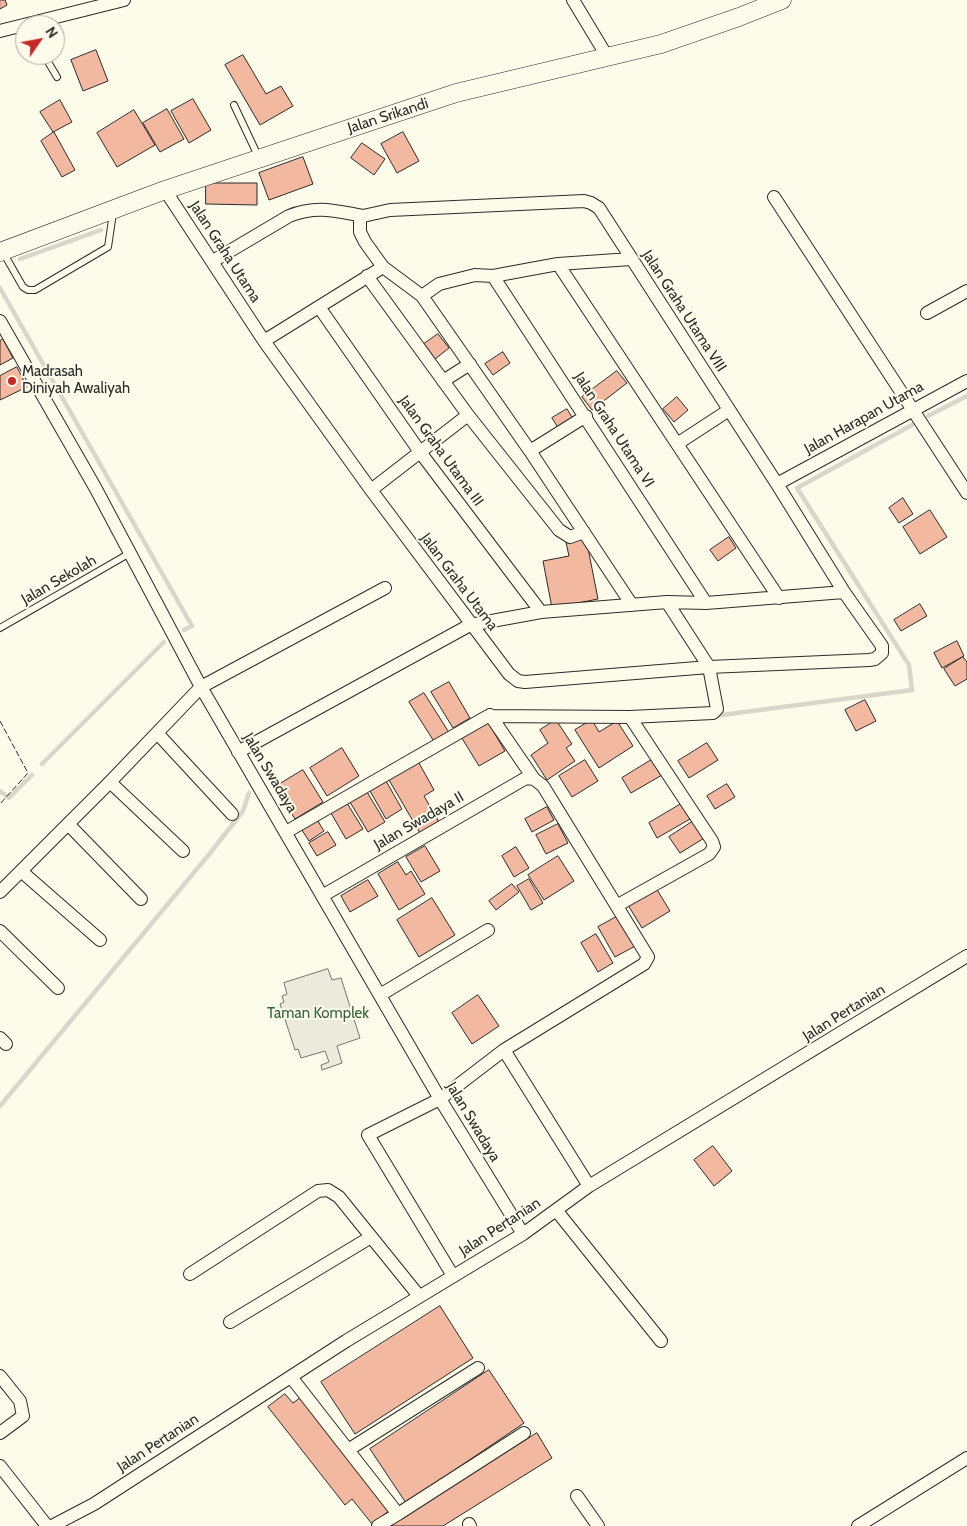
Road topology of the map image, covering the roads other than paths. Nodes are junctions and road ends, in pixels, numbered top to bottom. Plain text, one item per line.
1 (124, 0) edge
2 (573, 0) edge
3 (770, 2) edge
4 (65, 15) edge
5 (15, 28) edge
6 (0, 31) edge
7 (608, 58) junction
8 (50, 65) edge
9 (57, 77) dead end
10 (234, 105) dead end
11 (259, 159) junction
12 (165, 190) junction
13 (774, 197) dead end
14 (114, 209) junction
15 (363, 216) junction
16 (1, 252) edge
17 (631, 260) junction
18 (213, 261) junction
19 (558, 264) junction
20 (383, 267) junction
21 (367, 276) junction
22 (493, 276) junction
23 (967, 291) edge
24 (422, 296) junction
25 (319, 307) junction
26 (927, 313) dead end
27 (0, 321) edge
28 (264, 341) junction
29 (470, 364) junction
30 (443, 381) junction
31 (967, 382) edge
32 (729, 410) junction
33 (912, 410) junction
34 (468, 415) junction
35 (586, 416) junction
36 (677, 444) junction
37 (530, 451) junction
38 (420, 452) junction
39 (553, 484) junction
40 (777, 484) junction
41 (371, 490) junction
42 (967, 493) edge
43 (534, 498) junction
44 (584, 532) junction
45 (130, 553) junction
46 (385, 588) dead end
47 (844, 592) junction
48 (779, 598) junction
49 (667, 602) junction
50 (706, 603) junction
51 (632, 604) junction
52 (541, 612) junction
53 (470, 624) junction
54 (0, 628) edge
55 (882, 646) joint
56 (709, 668) junction
57 (201, 687) junction
58 (490, 716) junction
59 (630, 716) junction
60 (156, 733) junction
61 (238, 752) junction
62 (534, 779) junction
63 (110, 782) junction
64 (232, 814) dead end
65 (68, 824) junction
66 (286, 832) junction
67 (183, 850) dead end
68 (21, 870) junction
69 (0, 892) edge
70 (322, 896) junction
71 (141, 899) dead end
72 (618, 906) junction
73 (488, 930) dead end
74 (0, 931) edge
75 (100, 940) dead end
76 (967, 956) edge
77 (58, 988) dead end
78 (380, 995) junction
79 (504, 1050) junction
80 (440, 1099) junction
81 (589, 1186) junction
82 (556, 1210) junction
83 (523, 1234) junction
84 (370, 1238) junction
85 (190, 1274) dead end
86 (453, 1276) junction
87 (419, 1296) junction
88 (230, 1322) dead end
89 (661, 1341) dead end
90 (478, 1368) dead end
91 (0, 1376) edge
92 (291, 1377) junction
93 (0, 1433) edge
94 (524, 1434) dead end
95 (348, 1450) junction
96 (967, 1458) edge
97 (0, 1466) edge
98 (577, 1496) dead end
99 (398, 1514) junction
100 (60, 1524) edge
101 (47, 1526) edge
102 (378, 1526) edge
103 (598, 1526) edge
104 (858, 1526) edge

1 - 4 street
2 - 7 street
3 - 7 main road, Jalan Srikandi
5 - 6 street
7 - 11 main road, Jalan Srikandi
8 - 9 lane
10 - 11 lane
11 - 12 main road, Jalan Srikandi
12 - 14 main road, Jalan Srikandi
12 - 18 street, Jalan Graha Utama
13 - 33 street
14 - 16 main road, Jalan Srikandi
14 - 16 lane
15 - 17 street, Jalan Graha Utama VIII
15 - 18 street
15 - 20 street
17 - 19 street
17 - 32 street, Jalan Graha Utama VIII
18 - 28 street, Jalan Graha Utama
19 - 22 street
19 - 36 street
20 - 21 street
20 - 24 street
21 - 25 street
21 - 30 street
22 - 24 street
22 - 35 street, Jalan Graha Utama VI
23 - 26 street
24 - 29 street
25 - 28 street
25 - 38 street, Jalan Graha Utama III
27 - 45 street, Jalan Swadaya
28 - 41 street, Jalan Graha Utama
29 - 30 street
29 - 37 street
30 - 34 street
31 - 33 street, Jalan Harapan Utama
32 - 36 street
32 - 40 street, Jalan Graha Utama VIII
33 - 40 street, Jalan Harapan Utama
33 - 42 street
34 - 38 street
34 - 43 street
35 - 37 street
35 - 50 street, Jalan Graha Utama VI
36 - 48 street
37 - 39 street
38 - 41 street
38 - 52 street, Jalan Graha Utama III
39 - 43 street
39 - 44 street
40 - 47 street, Jalan Graha Utama VIII
41 - 53 street, Jalan Graha Utama
43 - 44 street
44 - 51 street
45 - 54 lane, Jalan Sekolah
45 - 57 street, Jalan Swadaya
46 - 57 street
47 - 48 street
47 - 55 street, Jalan Graha Utama VIII
48 - 50 street
49 - 50 street
49 - 51 street
49 - 56 street
51 - 52 street
52 - 53 street
53 - 56 street, Jalan Graha Utama
53 - 61 street
55 - 56 street, Jalan Graha Utama
56 - 59 street
57 - 60 street
57 - 61 street, Jalan Swadaya
58 - 59 street
58 - 62 street
58 - 66 street
59 - 72 street
60 - 63 street
60 - 64 street
61 - 66 street, Jalan Swadaya
62 - 70 street, Jalan Swadaya II
62 - 72 street
63 - 65 street
63 - 67 street
65 - 68 street
65 - 71 street
66 - 70 street, Jalan Swadaya
68 - 69 street
68 - 75 street
70 - 78 street, Jalan Swadaya
72 - 79 street
73 - 78 street
74 - 77 street
76 - 81 street, Jalan Pertanian
78 - 80 street, Jalan Swadaya
79 - 80 street
79 - 81 street
80 - 83 street, Jalan Swadaya
80 - 86 street
81 - 82 street, Jalan Pertanian
82 - 83 street, Jalan Pertanian
82 - 89 street
83 - 86 street, Jalan Pertanian
84 - 85 street
84 - 87 street
84 - 88 street
86 - 87 street, Jalan Pertanian
87 - 92 street, Jalan Pertanian
90 - 95 street
91 - 93 street
92 - 95 street
92 - 100 street, Jalan Pertanian
94 - 99 street
95 - 99 street
96 - 104 street
97 - 101 street
98 - 103 street
99 - 102 street

